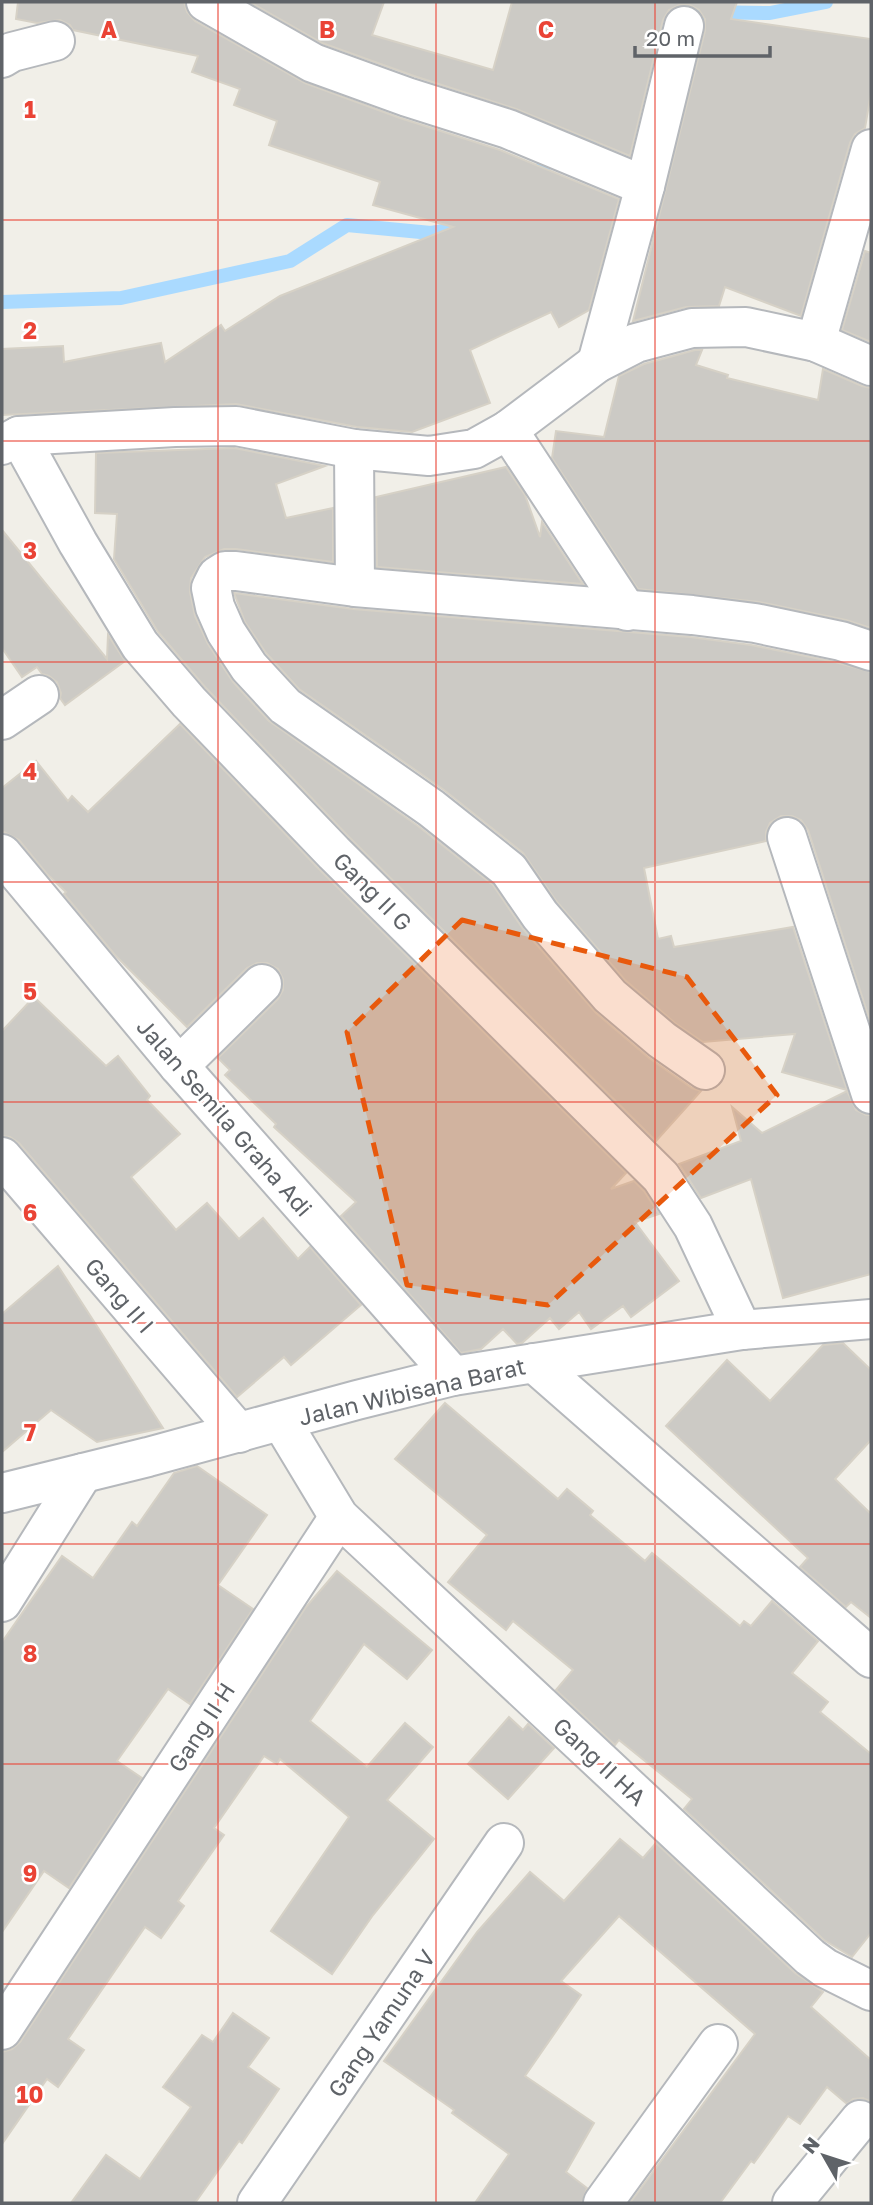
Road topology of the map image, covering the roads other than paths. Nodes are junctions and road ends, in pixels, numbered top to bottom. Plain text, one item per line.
1 (206, 2) edge
2 (684, 26) dead end
3 (55, 41) dead end
4 (2, 58) edge
5 (871, 149) edge
6 (645, 186) junction
7 (816, 342) junction
8 (597, 363) junction
9 (871, 366) edge
10 (508, 430) junction
11 (10, 440) edge
12 (354, 449) junction
13 (355, 587) junction
14 (627, 611) junction
15 (871, 651) edge
16 (39, 695) dead end
17 (2, 720) edge
18 (788, 837) dead end
19 (2, 854) edge
20 (262, 984) dead end
21 (179, 1066) junction
22 (705, 1070) dead end
23 (871, 1094) edge
24 (2, 1157) edge
25 (871, 1320) edge
26 (742, 1330) junction
27 (534, 1363) junction
28 (453, 1376) junction
29 (281, 1421) junction
30 (239, 1433) junction
31 (83, 1473) junction
32 (2, 1493) edge
33 (339, 1517) junction
34 (2, 1602) edge
35 (871, 1658) edge
36 (504, 1843) dead end
37 (871, 1991) edge
38 (2, 2030) edge
39 (718, 2044) dead end
40 (860, 2120) dead end
41 (257, 2203) edge
42 (603, 2203) edge
43 (792, 2203) edge

1 - 6 street
2 - 6 street
3 - 4 street
5 - 7 street
6 - 8 street
7 - 8 street
7 - 9 street
8 - 10 street
10 - 12 street
10 - 14 street
11 - 12 street
11 - 26 street, Gang II G
12 - 13 street
13 - 14 street
13 - 22 street
14 - 15 street
16 - 17 street
18 - 23 street
19 - 21 street, Jalan Semila Graha Adi
20 - 21 street
21 - 28 street, Jalan Semila Graha Adi
24 - 30 street, Gang II I
25 - 26 street, Jalan Wibisana Barat
26 - 27 street, Jalan Wibisana Barat
27 - 28 street, Jalan Wibisana Barat
27 - 35 street
28 - 29 street, Jalan Wibisana Barat
29 - 30 street, Jalan Wibisana Barat
29 - 33 street
30 - 31 street, Jalan Wibisana Barat
31 - 32 street, Jalan Wibisana Barat
31 - 34 street
33 - 37 street, Gang II HA
33 - 38 street, Gang II H
36 - 41 street, Gang Yamuna V
39 - 42 street
40 - 43 street

